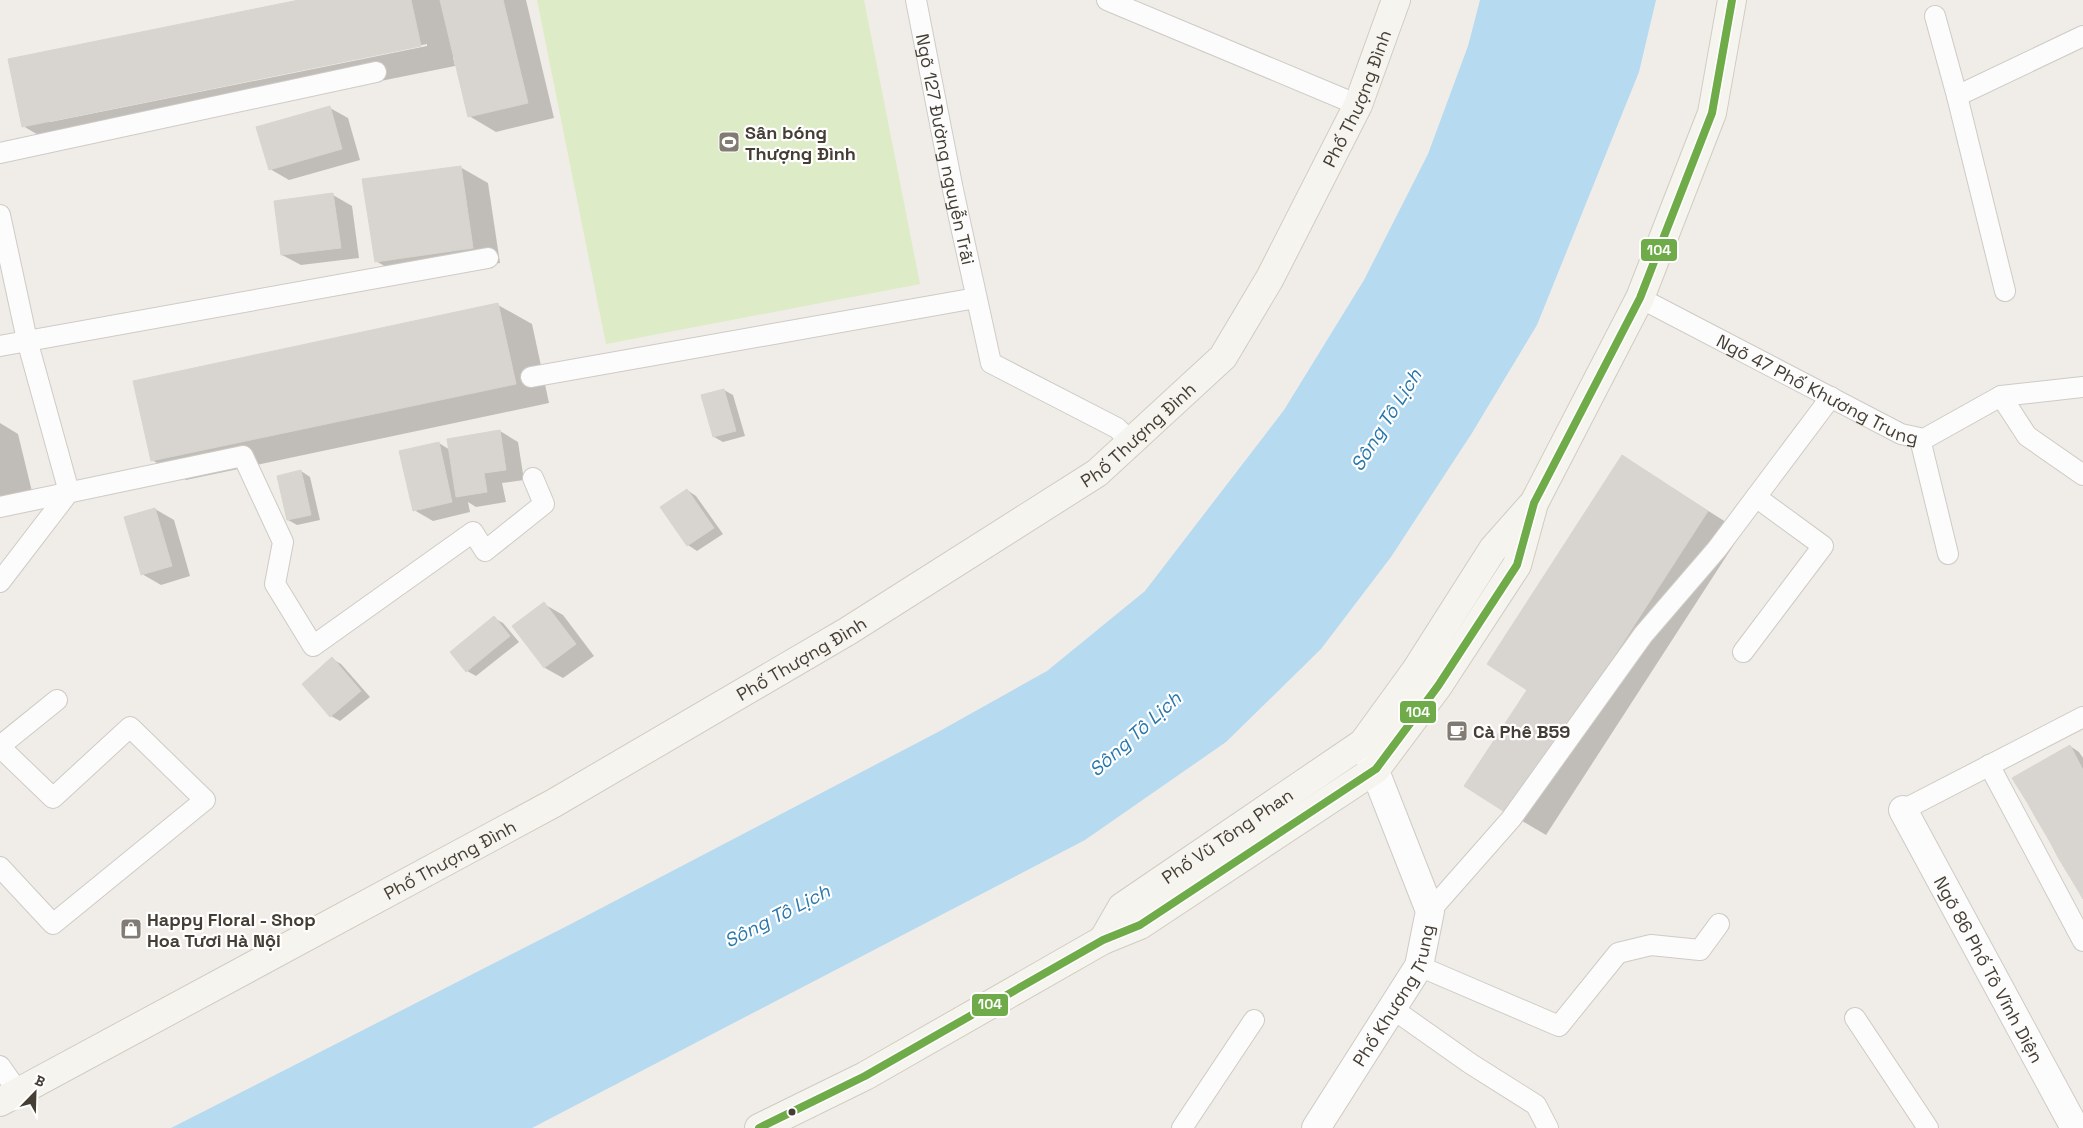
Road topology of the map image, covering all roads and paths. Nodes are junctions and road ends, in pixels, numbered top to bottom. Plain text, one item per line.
1 (916, 0) edge
2 (1107, 0) edge
3 (1396, 0) edge
4 (1732, 0) edge
5 (1935, 16) dead end
6 (2083, 36) edge
7 (376, 72) dead end
8 (1957, 96) junction
9 (1358, 105) junction
10 (0, 153) edge
11 (0, 215) edge
12 (488, 258) dead end
13 (2005, 291) dead end
14 (976, 298) junction
15 (1640, 298) junction
16 (27, 340) junction
17 (0, 346) edge
18 (531, 377) dead end
19 (2083, 387) edge
20 (2001, 396) junction
21 (1831, 397) junction
22 (1920, 439) junction
23 (1132, 443) junction
24 (2083, 475) edge
25 (533, 478) dead end
26 (69, 492) junction
27 (1756, 497) junction
28 (1534, 503) junction
29 (0, 507) edge
30 (1948, 554) dead end
31 (0, 582) edge
32 (1743, 652) dead end
33 (57, 700) dead end
34 (2083, 717) edge
35 (1363, 742) junction
36 (0, 746) edge
37 (1989, 765) junction
38 (1376, 769) junction
39 (1903, 810) joint
40 (0, 867) edge
41 (1430, 911) junction
42 (1719, 924) dead end
43 (1103, 940) junction
44 (2083, 942) edge
45 (1419, 966) junction
46 (1393, 1009) junction
47 (1855, 1018) dead end
48 (1254, 1020) dead end
49 (0, 1066) edge
50 (9, 1098) edge
51 (759, 1128) edge
52 (1182, 1128) edge
53 (1316, 1128) edge
54 (1548, 1128) edge
55 (1928, 1128) edge
56 (2075, 1128) edge

1 - 14 lane, Ngõ 127 Đường nguyễn Trãi
2 - 9 lane
3 - 9 main road, Phố Thượng Đình
4 - 15 main road
5 - 8 lane
6 - 8 lane
7 - 10 lane
8 - 13 lane
9 - 23 main road, Phố Thượng Đình
11 - 16 lane
12 - 16 lane
14 - 18 lane
14 - 23 lane, Ngõ 127 Đường nguyễn Trãi
15 - 21 lane, Ngõ 47 Phố Khương Trung
15 - 28 main road
16 - 17 lane
16 - 26 lane
19 - 20 lane, Ngõ 47 Phố Khương Trung
20 - 22 lane, Ngõ 47 Phố Khương Trung
20 - 24 lane
21 - 22 lane, Ngõ 47 Phố Khương Trung
21 - 27 lane
22 - 30 lane
23 - 50 main road, Phố Thượng Đình
25 - 26 lane
26 - 29 lane
26 - 31 lane
27 - 32 lane
27 - 41 lane
28 - 35 main road
28 - 38 main road
33 - 36 lane
34 - 37 lane
35 - 38 street, Phố Khương Trung
35 - 43 main road, Phố Vũ Tông Phan
36 - 40 lane
37 - 39 lane
37 - 44 lane
38 - 41 street, Phố Khương Trung
38 - 43 main road, Phố Vũ Tông Phan
39 - 56 street, Ngõ 86 Phố Tô Vĩnh Diện
41 - 45 street, Phố Khương Trung
42 - 45 lane
43 - 51 main road, Phố Vũ Tông Phan
45 - 46 street, Phố Khương Trung
46 - 53 street, Phố Khương Trung
46 - 54 lane
47 - 55 lane
48 - 52 lane
49 - 50 lane

